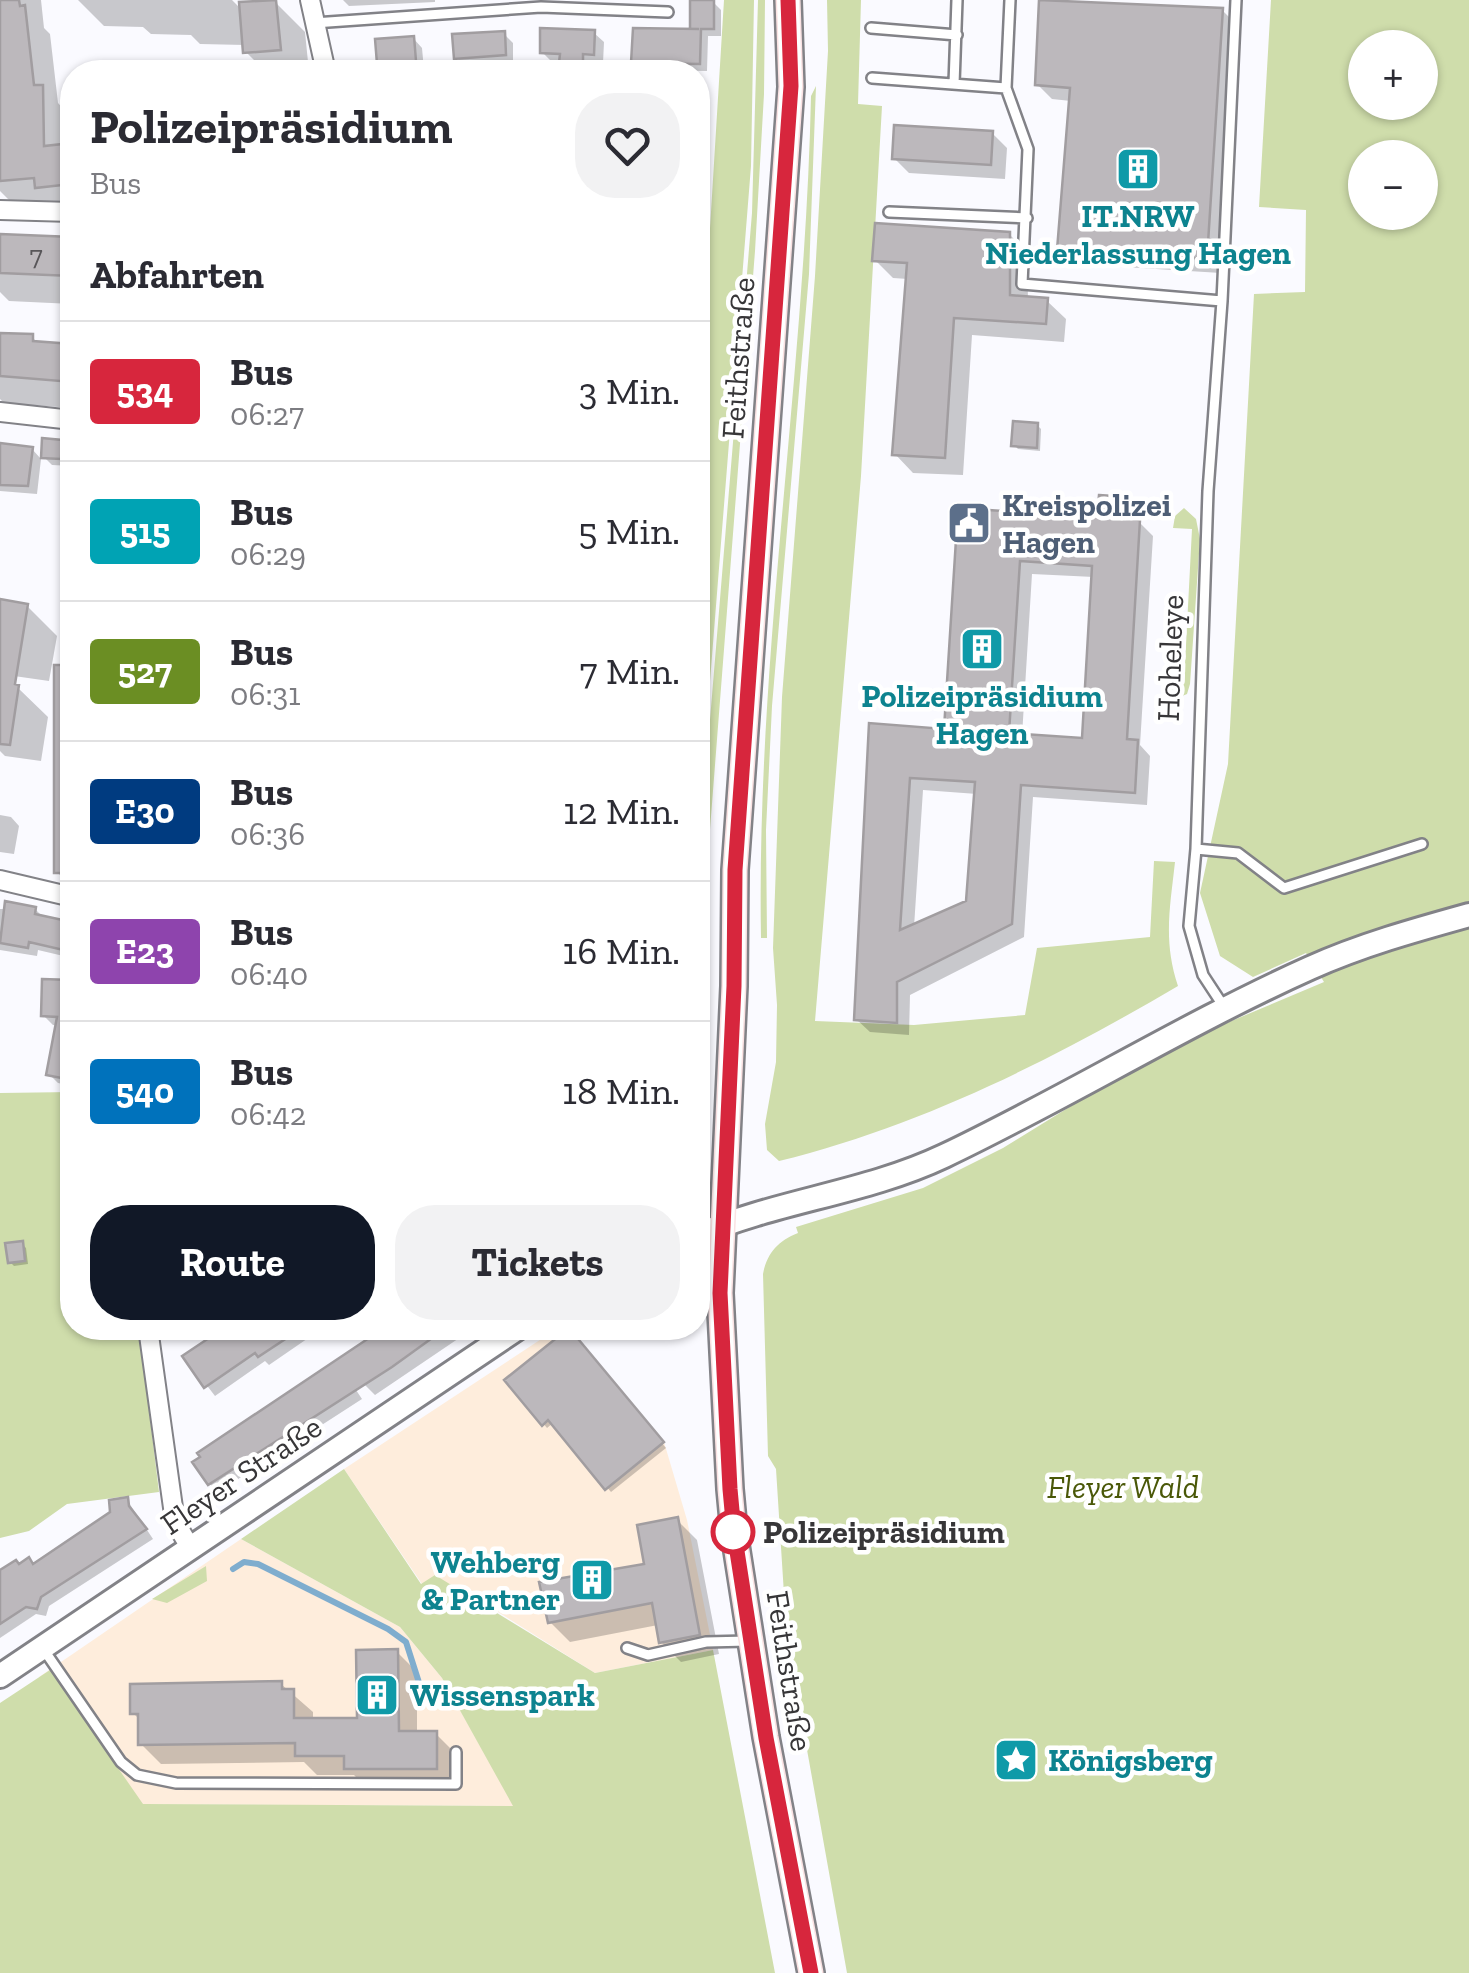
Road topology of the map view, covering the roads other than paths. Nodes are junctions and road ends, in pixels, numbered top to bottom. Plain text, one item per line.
1 (310, 0) edge
2 (788, 0) edge
3 (956, 0) edge
4 (1010, 0) edge
5 (1236, 0) edge
6 (668, 12) dead end
7 (314, 23) junction
8 (871, 28) dead end
9 (956, 35) junction
10 (323, 60) edge
11 (872, 78) dead end
12 (954, 84) junction
13 (1006, 88) junction
14 (0, 210) edge
15 (60, 212) edge
16 (889, 212) dead end
17 (1027, 218) junction
18 (1222, 301) junction
19 (0, 412) edge
20 (60, 419) edge
21 (1422, 844) dead end
22 (1196, 849) junction
23 (0, 880) edge
24 (60, 894) edge
25 (1469, 915) edge
26 (1225, 1009) junction
27 (723, 1224) junction
28 (710, 1230) edge
29 (150, 1340) edge
30 (500, 1340) edge
31 (190, 1547) junction
32 (751, 1641) junction
33 (42, 1646) junction
34 (627, 1648) dead end
35 (0, 1676) edge
36 (456, 1752) dead end
37 (811, 1973) edge

1 - 7 street
2 - 27 main road, Feithstraße
3 - 9 lane
4 - 13 lane
5 - 18 lane, Hoheleye
6 - 7 lane
7 - 10 street
8 - 9 lane
9 - 12 lane
11 - 12 lane
12 - 13 lane
13 - 17 lane
14 - 15 street
16 - 17 lane
17 - 18 lane
18 - 22 lane, Hoheleye
19 - 20 street
21 - 22 lane
22 - 26 lane, Hoheleye
23 - 24 street
25 - 26 street
26 - 27 street
27 - 28 street
27 - 32 main road, Feithstraße
29 - 31 street
30 - 31 street, Fleyer Straße
31 - 33 street, Fleyer Straße
32 - 34 lane
32 - 37 main road, Feithstraße
33 - 35 street, Fleyer Straße
33 - 36 lane

